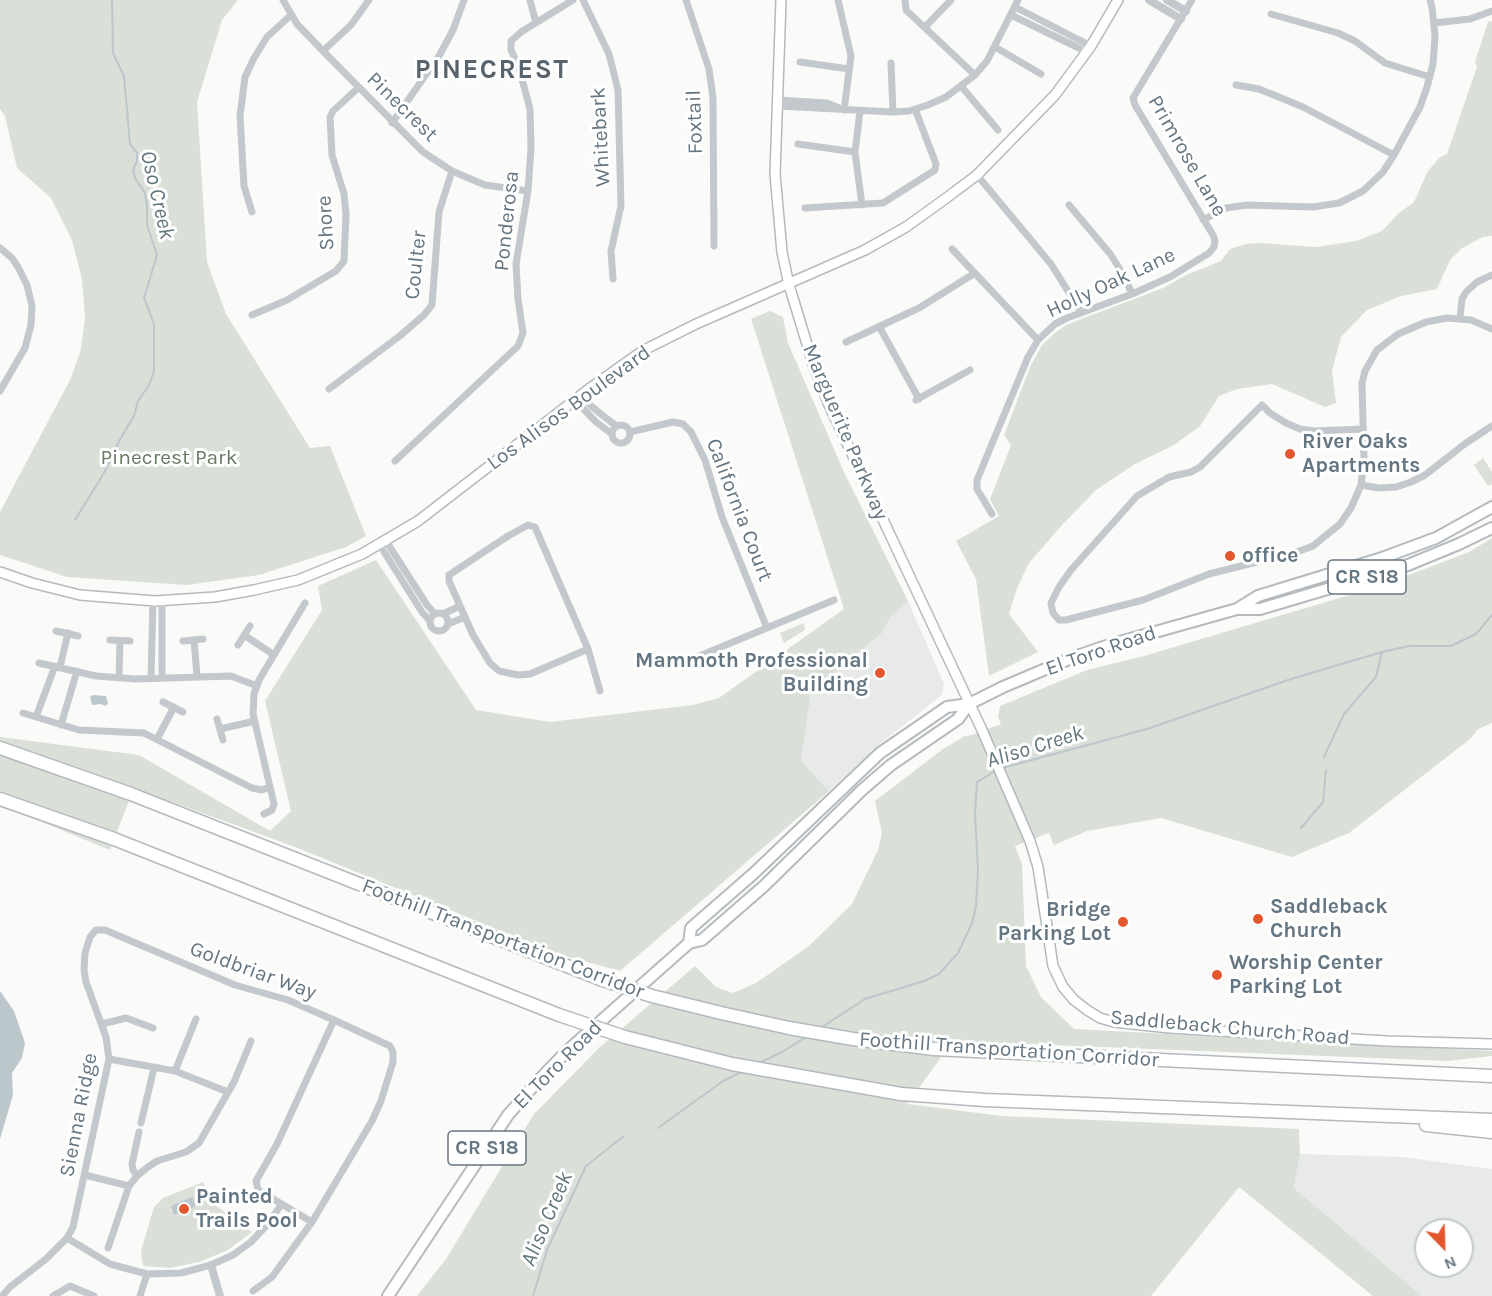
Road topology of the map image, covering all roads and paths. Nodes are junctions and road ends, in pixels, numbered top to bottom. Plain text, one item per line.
1 (283, 0) edge
2 (369, 0) edge
3 (464, 0) edge
4 (530, 0) edge
5 (573, 0) edge
6 (582, 0) edge
7 (686, 0) edge
8 (781, 0) edge
9 (838, 0) edge
10 (905, 0) edge
11 (951, 0) edge
12 (1118, 0) edge
13 (1149, 0) edge
14 (1167, 0) edge
15 (1192, 0) edge
16 (1430, 0) edge
17 (1017, 4) edge
18 (1492, 11) edge
19 (1271, 14) dead end
20 (291, 15) junction
21 (1011, 15) junction
22 (1183, 15) junction
23 (536, 23) junction
24 (1434, 23) junction
25 (925, 27) junction
26 (995, 47) junction
27 (1089, 49) junction
28 (322, 51) junction
29 (800, 62) dead end
30 (891, 63) dead end
31 (849, 69) junction
32 (1041, 74) dead end
33 (975, 75) junction
34 (1430, 77) junction
35 (1236, 85) dead end
36 (961, 86) junction
37 (358, 88) junction
38 (778, 103) junction
39 (915, 109) junction
40 (844, 110) junction
41 (860, 111) junction
42 (893, 112) junction
43 (392, 123) junction
44 (998, 130) dead end
45 (798, 144) dead end
46 (855, 152) junction
47 (1394, 155) junction
48 (452, 171) junction
49 (977, 175) junction
50 (528, 191) junction
51 (1069, 205) dead end
52 (862, 206) junction
53 (805, 208) dead end
54 (252, 212) dead end
55 (1203, 220) junction
56 (714, 246) dead end
57 (0, 248) edge
58 (952, 249) dead end
59 (1209, 253) joint
60 (975, 273) junction
61 (1492, 275) edge
62 (614, 279) dead end
63 (789, 285) junction
64 (1132, 294) junction
65 (1081, 312) junction
66 (252, 315) dead end
67 (1460, 318) junction
68 (880, 328) junction
69 (1492, 329) edge
70 (1038, 340) junction
71 (846, 342) dead end
72 (970, 370) dead end
73 (3, 377) edge
74 (329, 389) dead end
75 (0, 391) edge
76 (579, 397) junction
77 (616, 426) junction
78 (1492, 426) edge
79 (1363, 429) junction
80 (630, 432) junction
81 (612, 434) junction
82 (395, 460) dead end
83 (1361, 485) junction
84 (1492, 507) edge
85 (992, 514) dead end
86 (1492, 528) edge
87 (383, 543) junction
88 (0, 572) edge
89 (158, 600) junction
90 (834, 600) dead end
91 (305, 603) dead end
92 (460, 606) junction
93 (1237, 609) junction
94 (439, 614) junction
95 (465, 617) junction
96 (430, 621) junction
97 (448, 624) junction
98 (250, 626) dead end
99 (767, 628) junction
100 (56, 631) dead end
101 (68, 633) junction
102 (244, 635) junction
103 (78, 636) dead end
104 (203, 639) dead end
105 (110, 640) dead end
106 (194, 640) junction
107 (120, 641) junction
108 (183, 641) dead end
109 (130, 642) dead end
110 (238, 645) dead end
111 (588, 649) junction
112 (274, 655) junction
113 (697, 657) dead end
114 (39, 663) dead end
115 (57, 667) junction
116 (77, 671) junction
117 (197, 675) junction
118 (162, 677) junction
119 (119, 678) junction
120 (151, 678) junction
121 (257, 686) junction
122 (600, 691) dead end
123 (163, 702) dead end
124 (969, 705) junction
125 (174, 707) junction
126 (183, 712) dead end
127 (23, 713) dead end
128 (36, 717) junction
129 (217, 719) dead end
130 (255, 721) junction
131 (61, 725) junction
132 (220, 729) junction
133 (157, 740) junction
134 (223, 740) dead end
135 (0, 748) edge
136 (270, 787) junction
137 (0, 799) edge
138 (264, 814) dead end
139 (96, 930) joint
140 (688, 943) junction
141 (196, 1019) dead end
142 (334, 1020) junction
143 (102, 1024) junction
144 (153, 1028) dead end
145 (251, 1041) dead end
146 (1492, 1044) edge
147 (109, 1059) junction
148 (154, 1068) junction
149 (1492, 1068) edge
150 (175, 1071) junction
151 (1395, 1072) junction
152 (1492, 1076) edge
153 (228, 1092) junction
154 (1309, 1112) junction
155 (1492, 1120) edge
156 (141, 1123) dead end
157 (139, 1132) dead end
158 (1492, 1132) edge
159 (85, 1176) junction
160 (137, 1176) junction
161 (129, 1186) junction
162 (281, 1204) junction
163 (312, 1222) junction
164 (67, 1238) junction
165 (108, 1248) dead end
166 (211, 1265) junction
167 (147, 1274) junction
168 (253, 1291) dead end
169 (2, 1296) edge
170 (53, 1296) edge
171 (94, 1296) edge
172 (140, 1296) edge
173 (220, 1296) edge
174 (388, 1296) edge

1 - 20 street, Pinecrest
2 - 28 street
3 - 43 street
4 - 23 street
5 - 23 street
6 - 62 street, Whitebark
7 - 56 street, Foxtail
8 - 38 main road, Marguerite Parkway
9 - 31 street
10 - 25 street
11 - 25 street
12 - 27 main road, Los Alisos Boulevard
13 - 22 street
14 - 22 street
15 - 22 street
16 - 24 street
17 - 21 street
17 - 27 street
18 - 24 street
19 - 34 street
20 - 28 street, Pinecrest
20 - 54 street
21 - 26 street
21 - 27 street
22 - 55 street, Primrose Lane
23 - 50 street, Ponderosa
24 - 34 street
25 - 33 street
26 - 32 street
26 - 33 street
27 - 49 main road, Los Alisos Boulevard
28 - 37 street, Pinecrest
29 - 31 street
30 - 42 street
31 - 40 street
33 - 36 street
34 - 47 street
35 - 47 street
36 - 39 street
36 - 44 street
37 - 43 street, Pinecrest
37 - 66 street, Shore
38 - 40 street
38 - 63 main road, Marguerite Parkway
39 - 42 street
39 - 52 street
40 - 41 street
41 - 42 street
41 - 46 street
43 - 48 street, Pinecrest
45 - 46 street
46 - 52 street
47 - 55 street
48 - 50 street, Pinecrest
48 - 74 street, Coulter
49 - 63 main road, Los Alisos Boulevard
49 - 65 street
50 - 82 street, Ponderosa
51 - 64 street
52 - 53 street
55 - 59 street, Primrose Lane
57 - 73 street
58 - 60 street
59 - 64 street, Holly Oak Lane
60 - 68 street
60 - 70 street
61 - 67 street
63 - 76 main road, Los Alisos Boulevard
63 - 124 main road, Marguerite Parkway
64 - 65 street, Holly Oak Lane
65 - 70 street, Holly Oak Lane
67 - 69 street
67 - 79 street
68 - 71 street
68 - 72 street
70 - 85 street, Holly Oak Lane
73 - 75 street
76 - 77 street
76 - 81 street
76 - 87 main road, Los Alisos Boulevard
77 - 80 street
77 - 81 street
78 - 83 street
79 - 83 street
79 - 83 street
80 - 81 street, California Court
80 - 99 street, California Court
84 - 93 main road, El Toro Road / CR S18
86 - 93 main road, El Toro Road / CR S18
87 - 89 main road, Los Alisos Boulevard
87 - 94 street
87 - 96 street
88 - 89 main road, Los Alisos Boulevard
89 - 118 street
89 - 120 street
90 - 99 street
91 - 112 street
92 - 94 street
92 - 95 street
92 - 111 street
93 - 124 main road, El Toro Road / CR S18
94 - 96 street
94 - 97 street
95 - 97 street
95 - 111 street
96 - 97 street
98 - 102 street
99 - 113 street
100 - 101 street
101 - 103 street
101 - 115 street
102 - 110 street
102 - 112 street
104 - 106 street
105 - 107 street
106 - 108 street
106 - 117 street
107 - 109 street
107 - 119 street
111 - 122 street
112 - 121 street
114 - 115 street
115 - 116 street
115 - 128 street
116 - 119 street
116 - 131 street
117 - 118 street
117 - 121 street
118 - 120 street
119 - 120 street
121 - 130 street
123 - 125 street
124 - 140 main road, El Toro Road / CR S18
124 - 140 main road, El Toro Road / CR S18
124 - 146 main road, Saddleback Church Road
125 - 126 street
125 - 133 street
127 - 128 street
128 - 131 street
129 - 132 street
130 - 132 street
130 - 136 street
131 - 133 street
132 - 134 street
133 - 136 street
135 - 151 highway, Foothill Transportation Corridor, bridge
136 - 138 street
137 - 154 highway, bridge
139 - 142 street, Goldbriar Way
139 - 143 street, Sienna Ridge
140 - 174 main road, El Toro Road / CR S18
141 - 150 street
142 - 162 street
142 - 163 street, Goldbriar Way
143 - 144 street
143 - 147 street, Sienna Ridge
145 - 153 street
147 - 148 street
147 - 159 street, Sienna Ridge
148 - 150 street
148 - 156 street
149 - 151 highway
150 - 153 street
151 - 152 highway, Foothill Transportation Corridor
153 - 160 street
154 - 155 highway
154 - 158 highway
157 - 160 street
159 - 161 street
159 - 164 street, Sienna Ridge
160 - 161 street
161 - 165 street
162 - 163 street
162 - 166 street
163 - 168 street
164 - 167 street
164 - 169 street
166 - 167 street
166 - 173 street
167 - 172 street
170 - 171 street

